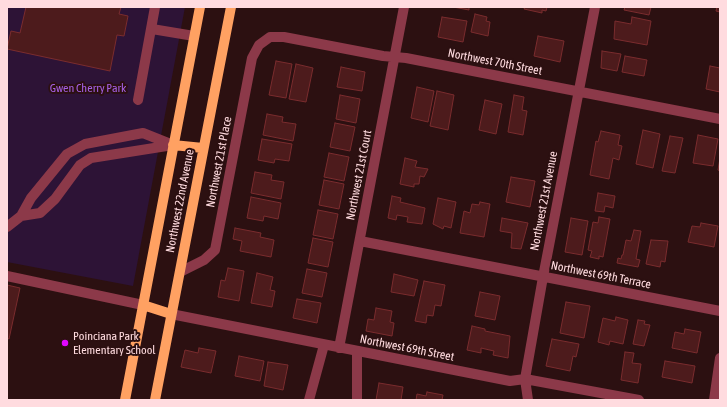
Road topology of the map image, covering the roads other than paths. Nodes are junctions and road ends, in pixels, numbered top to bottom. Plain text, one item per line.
1 (155, 7) edge
2 (200, 7) edge
3 (231, 7) edge
4 (404, 7) edge
5 (595, 7) edge
6 (152, 29) junction
7 (194, 36) junction
8 (264, 40) joint
9 (395, 57) junction
10 (578, 92) junction
11 (138, 100) dead end
12 (720, 119) edge
13 (174, 145) junction
14 (203, 148) junction
15 (21, 216) junction
16 (7, 227) edge
17 (360, 240) junction
18 (180, 272) junction
19 (7, 276) edge
20 (543, 277) junction
21 (143, 305) junction
22 (720, 311) edge
23 (171, 314) junction
24 (324, 345) junction
25 (339, 348) junction
26 (357, 352) junction
27 (720, 358) edge
28 (525, 378) junction
29 (124, 400) edge
30 (155, 400) edge
31 (309, 400) edge
32 (357, 400) edge
33 (528, 400) edge
34 (639, 400) edge
35 (714, 400) edge

1 - 6 street
2 - 7 main road, Northwest 22nd Avenue
3 - 14 main road, Northwest 22nd Avenue
4 - 9 street, Northwest 21st Court
5 - 10 street, Northwest 21st Avenue
6 - 7 street
6 - 11 street
7 - 13 main road, Northwest 22nd Avenue
8 - 9 street, Northwest 70th Street
8 - 18 street, Northwest 21st Place
9 - 10 street, Northwest 70th Street
9 - 17 street, Northwest 21st Court
10 - 12 street, Northwest 70th Street
10 - 20 street, Northwest 21st Avenue
13 - 14 main road
13 - 15 street
13 - 15 street
13 - 21 main road, Northwest 22nd Avenue
14 - 18 main road, Northwest 22nd Avenue
15 - 16 street
17 - 20 street, Northwest 69th Terrace
17 - 25 street, Northwest 21st Court
18 - 23 main road, Northwest 22nd Avenue
19 - 21 street
20 - 22 street, Northwest 69th Terrace
20 - 28 street, Northwest 21st Avenue
21 - 23 main road
21 - 29 main road, Northwest 22nd Avenue
23 - 24 street, Northwest 69th Street
23 - 30 main road, Northwest 22nd Avenue
24 - 25 street, Northwest 69th Street
24 - 31 street
25 - 26 street, Northwest 69th Street
26 - 28 street, Northwest 69th Street
26 - 32 street
27 - 35 street
28 - 33 street, Northwest 21st Avenue
28 - 34 street, Northwest 69th Street

